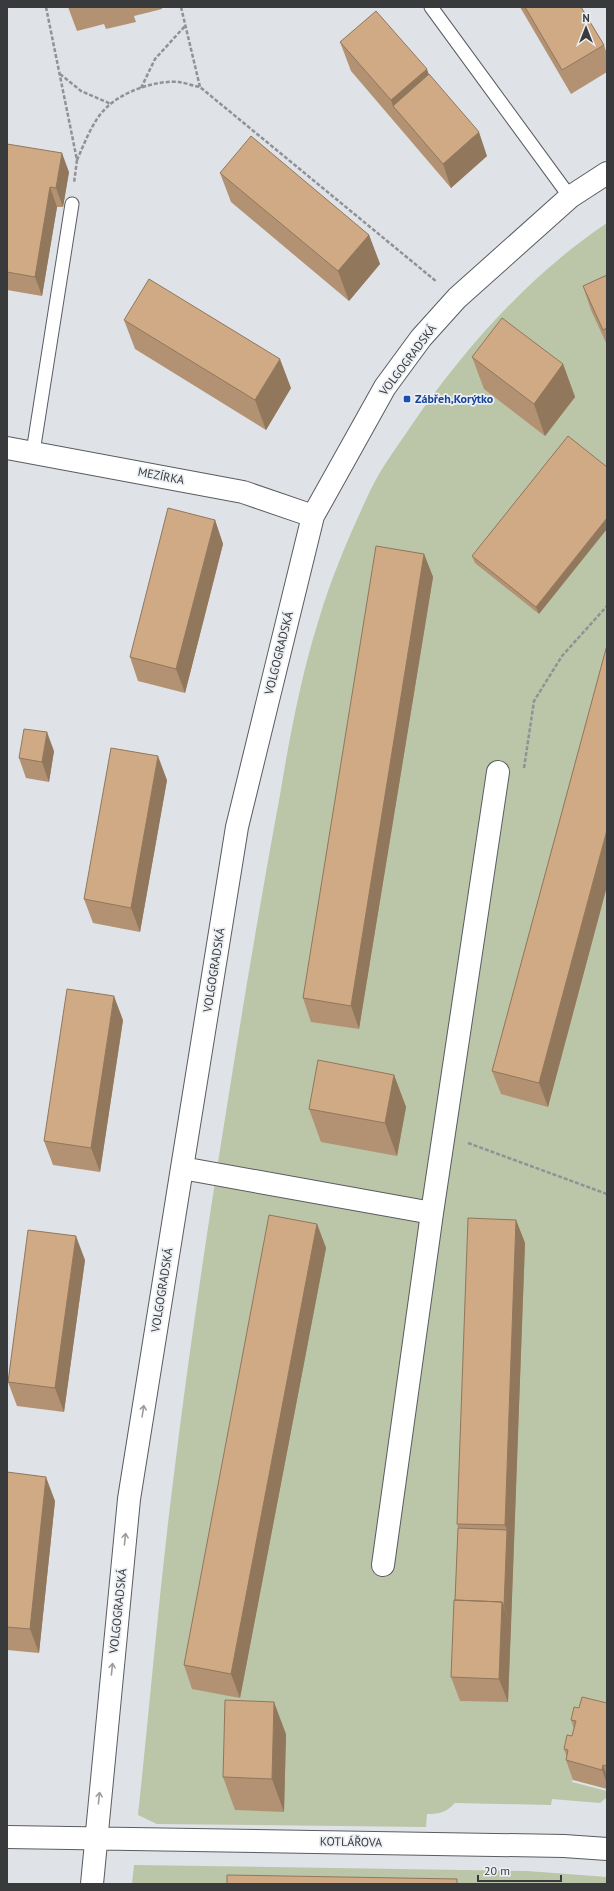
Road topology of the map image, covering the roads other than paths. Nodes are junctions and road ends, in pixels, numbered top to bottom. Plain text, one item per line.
1 (431, 7) edge
2 (607, 173) edge
3 (570, 197) junction
4 (72, 204) road end
5 (7, 448) edge
6 (32, 452) junction
7 (313, 516) junction
8 (498, 772) dead end
9 (182, 1168) junction
10 (432, 1213) junction
11 (383, 1565) dead end
12 (7, 1837) edge
13 (95, 1837) junction
14 (607, 1848) edge
15 (92, 1884) edge

1 - 3 lane
2 - 3 street, VOLGOGRADSKÁ
3 - 7 street, VOLGOGRADSKÁ
4 - 6 lane
5 - 6 street, MEZÍRKA
6 - 7 street, MEZÍRKA
7 - 9 street, VOLGOGRADSKÁ
8 - 10 street
9 - 10 street
13 -> 9 street, VOLGOGRADSKÁ
10 - 11 street
12 - 13 street, KOTLÁŘOVA
13 - 14 street, KOTLÁŘOVA
13 - 15 street, VOLGOGRADSKÁ

